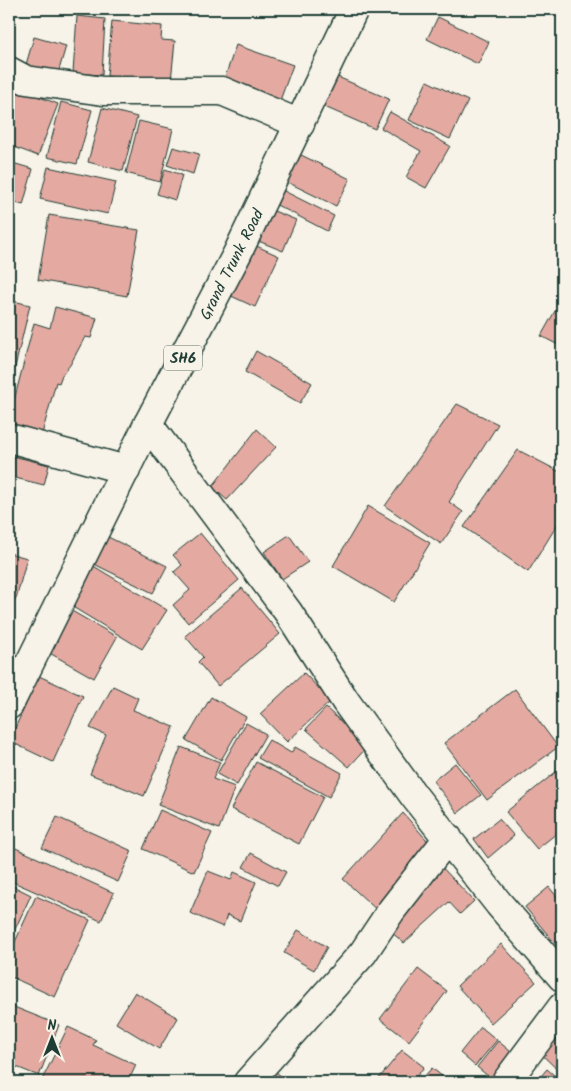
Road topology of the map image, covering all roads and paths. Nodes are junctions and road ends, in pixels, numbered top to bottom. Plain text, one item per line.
1 (354, 9) edge
2 (9, 71) edge
3 (300, 124) junction
4 (148, 424) junction
5 (9, 438) edge
6 (126, 470) junction
7 (9, 705) edge
8 (448, 838) junction
9 (562, 977) edge
10 (562, 1007) edge
11 (248, 1082) edge
12 (506, 1082) edge

1 - 3 street, Grand Trunk Road / SH6
2 - 3 street
3 - 4 street, Grand Trunk Road / SH6
4 - 6 street, Grand Trunk Road / SH6
4 - 8 street
5 - 6 street
6 - 7 street, Grand Trunk Road / SH6
8 - 9 street
8 - 11 street
10 - 12 street

